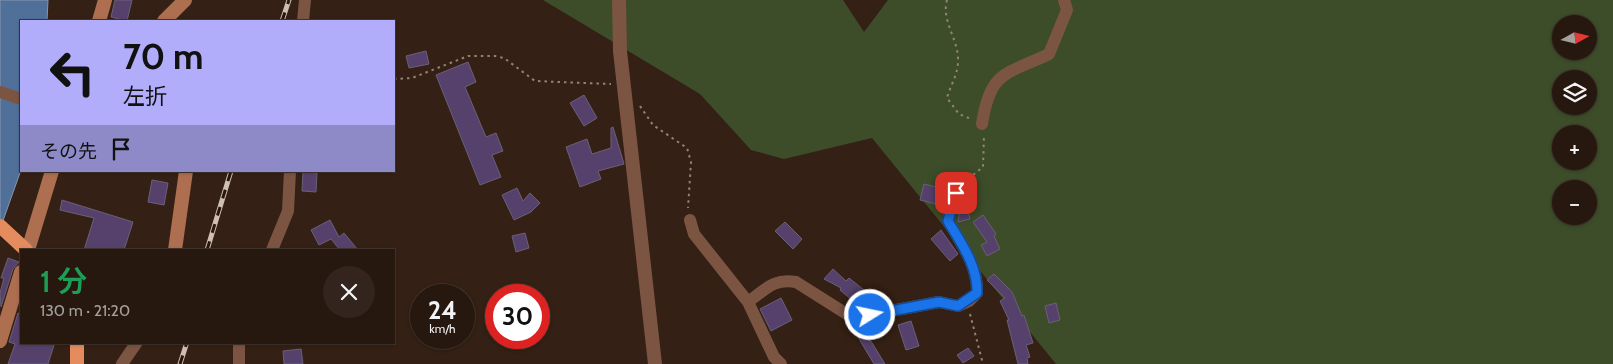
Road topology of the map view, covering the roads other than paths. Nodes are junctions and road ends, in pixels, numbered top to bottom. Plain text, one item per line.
1 (105, 0) edge
2 (185, 0) edge
3 (305, 0) edge
4 (619, 0) edge
5 (1064, 0) edge
6 (99, 20) edge
7 (165, 20) edge
8 (303, 20) edge
9 (0, 92) edge
10 (20, 99) edge
11 (982, 124) road end
12 (52, 172) edge
13 (186, 172) edge
14 (290, 172) edge
15 (956, 193) road end
16 (690, 220) road end
17 (0, 226) edge
18 (26, 249) edge
19 (27, 249) edge
20 (175, 249) edge
21 (272, 249) edge
22 (20, 275) edge
23 (748, 302) junction
24 (0, 342) edge
25 (77, 344) edge
26 (136, 344) edge
27 (238, 344) edge
28 (77, 364) edge
29 (122, 364) edge
30 (239, 364) edge
31 (656, 364) edge
32 (781, 364) edge

1 - 6 main road
2 - 7 main road
3 - 8 street
4 - 31 street
5 - 11 street
9 - 10 street
12 - 19 main road
13 - 20 main road
14 - 21 street
15 - 23 street
16 - 23 street
17 - 18 highway
22 - 24 main road
23 - 32 street
25 - 28 highway
26 - 29 street
27 - 30 street

